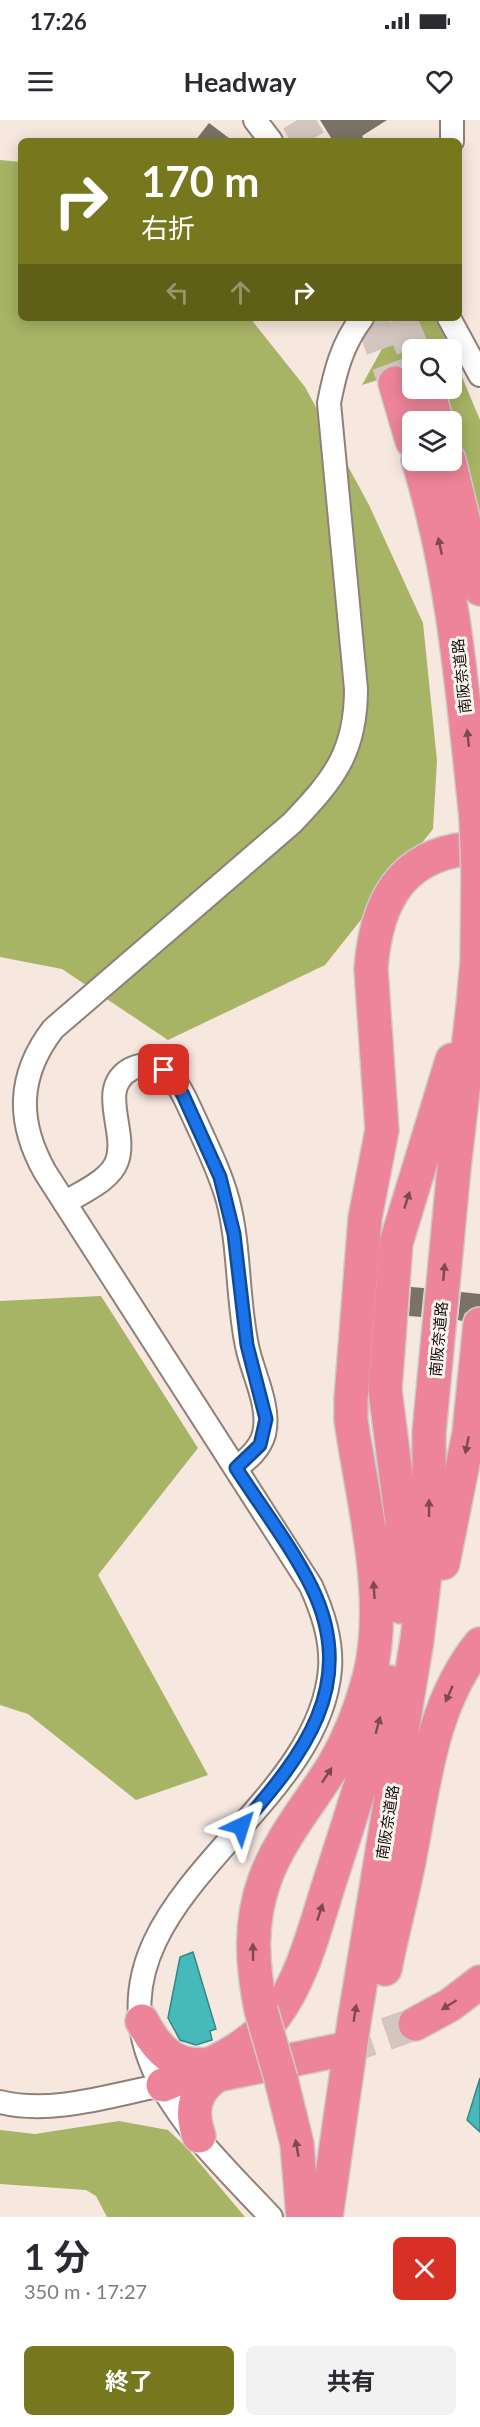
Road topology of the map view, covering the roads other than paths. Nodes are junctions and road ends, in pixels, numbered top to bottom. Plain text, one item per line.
1 (255, 120) edge
2 (452, 120) edge
3 (269, 138) edge
4 (452, 138) edge
5 (360, 321) edge
6 (451, 321) edge
7 (480, 375) edge
8 (394, 383) tunnel mouth
9 (403, 411) edge
10 (422, 471) edge
11 (452, 471) edge
12 (480, 589) edge
13 (478, 851) edge
14 (477, 961) junction
15 (65, 1203) junction
16 (480, 1324) edge
17 (236, 1468) junction
18 (402, 1522) junction
19 (480, 1644) edge
20 (386, 1969) junction
21 (480, 1982) edge
22 (142, 2021) junction
23 (415, 2024) tunnel mouth
24 (340, 2050) tunnel mouth
25 (214, 2070) junction
26 (163, 2085) junction
27 (0, 2102) edge
28 (199, 2136) junction
29 (323, 2215) edge
30 (271, 2217) edge

1 - 3 street
2 - 4 street
5 - 15 street
6 - 7 street
8 - 9 highway
13 -> 10 highway, 南阪奈道路
11 - 12 highway
13 - 14 highway, 南阪奈道路
13 - 18 highway
29 -> 13 highway, bridge
18 -> 14 highway
29 -> 14 highway, 南阪奈道路
15 - 17 street
15 - 17 street
16 -> 20 highway, 南阪奈道路
17 - 22 street
25 -> 18 highway
19 -> 20 highway
20 - 29 highway, 南阪奈道路
21 -> 23 highway
22 - 25 highway
22 - 26 street
24 - 25 highway
25 - 26 highway
25 - 28 highway
26 - 27 street
26 - 28 street
28 - 30 street

